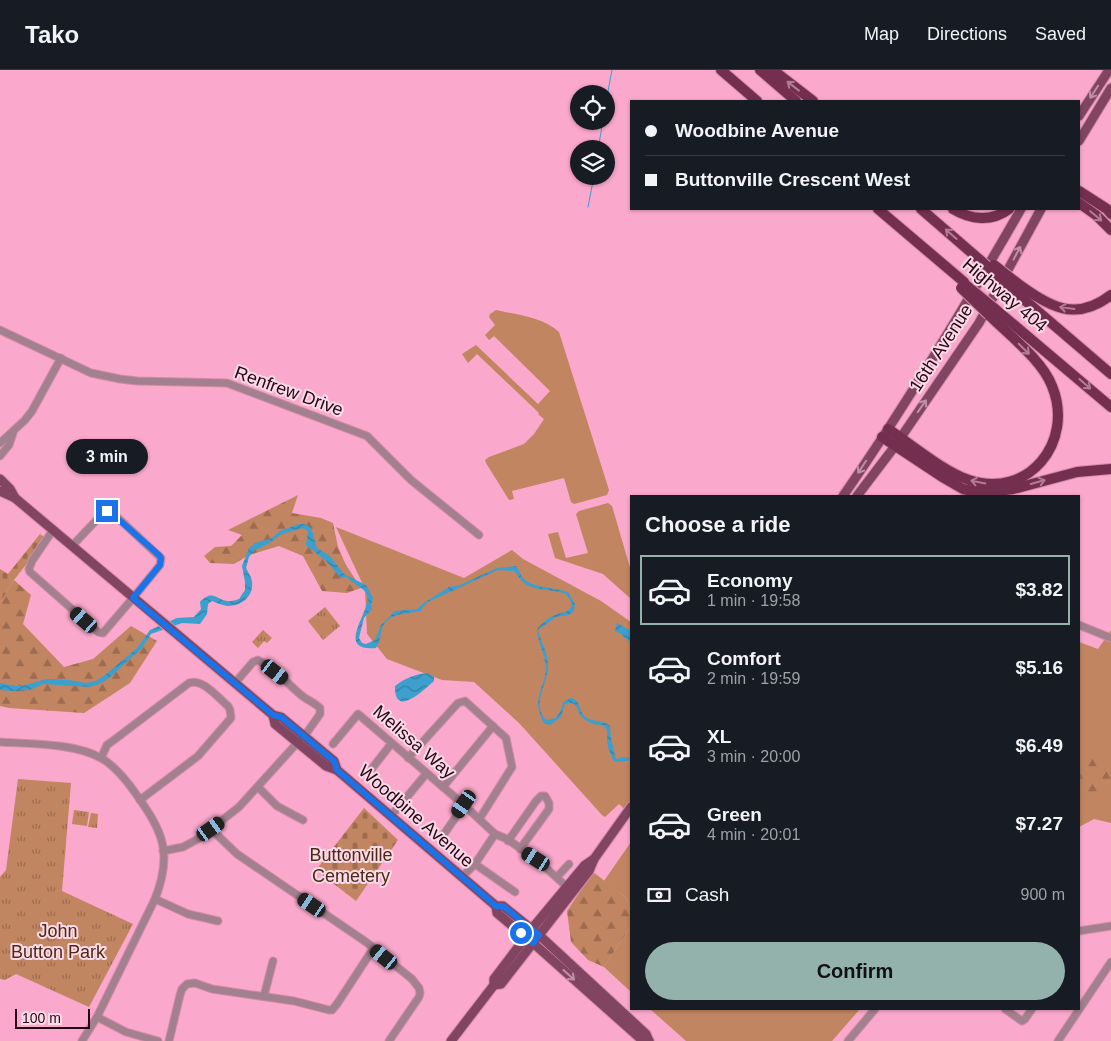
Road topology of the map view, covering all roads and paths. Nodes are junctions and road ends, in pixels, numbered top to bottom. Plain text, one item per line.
1 (720, 70) edge
2 (760, 70) edge
3 (773, 70) edge
4 (1109, 70) edge
5 (1111, 88) edge
6 (756, 100) edge
7 (795, 100) edge
8 (813, 100) edge
9 (1080, 114) edge
10 (1080, 139) edge
11 (1080, 192) edge
12 (1080, 204) edge
13 (879, 210) edge
14 (922, 210) edge
15 (955, 210) edge
16 (1007, 210) edge
17 (1020, 210) edge
18 (1039, 210) edge
19 (1111, 214) edge
20 (1111, 230) edge
21 (1015, 286) junction
22 (1111, 295) edge
23 (992, 311) junction
24 (0, 330) edge
25 (61, 358) junction
26 (1111, 374) edge
27 (1111, 407) edge
28 (13, 432) junction
29 (885, 433) junction
30 (898, 441) junction
31 (0, 443) edge
32 (0, 456) edge
33 (1111, 469) edge
34 (0, 479) edge
35 (0, 491) edge
36 (844, 495) edge
37 (857, 495) edge
38 (15, 498) junction
39 (53, 530) junction
40 (479, 535) dead end
41 (72, 546) junction
42 (133, 598) junction
43 (1080, 625) edge
44 (1111, 638) edge
45 (235, 683) junction
46 (493, 726) junction
47 (300, 739) junction
48 (0, 742) edge
49 (333, 744) dead end
50 (391, 744) junction
51 (101, 758) junction
52 (408, 758) junction
53 (370, 771) dead end
54 (426, 774) junction
55 (258, 787) junction
56 (443, 787) junction
57 (140, 800) junction
58 (464, 804) junction
59 (630, 808) edge
60 (391, 816) junction
61 (480, 818) junction
62 (303, 820) dead end
63 (211, 829) junction
64 (495, 834) junction
65 (442, 837) dead end
66 (508, 841) junction
67 (520, 849) junction
68 (164, 851) junction
69 (594, 859) junction
70 (475, 864) junction
71 (569, 864) dead end
72 (462, 877) junction
73 (557, 877) junction
74 (567, 887) junction
75 (515, 892) dead end
76 (155, 899) junction
77 (496, 906) junction
78 (218, 921) dead end
79 (1111, 926) edge
80 (1080, 931) edge
81 (536, 932) junction
82 (529, 940) junction
83 (373, 949) junction
84 (273, 961) dead end
85 (1111, 962) edge
86 (264, 996) junction
87 (1080, 1008) edge
88 (874, 1010) edge
89 (1006, 1010) edge
90 (1031, 1010) edge
91 (1079, 1010) edge
92 (97, 1017) junction
93 (82, 1041) edge
94 (158, 1041) edge
95 (170, 1041) edge
96 (389, 1041) edge
97 (451, 1041) edge
98 (649, 1041) edge
99 (848, 1041) edge
100 (1058, 1041) edge

1 - 6 highway
2 - 7 highway
8 -> 3 highway
4 -> 9 main road
5 - 10 main road
11 - 19 highway
12 -> 20 highway
13 - 23 highway, bridge
21 -> 14 highway, Highway 404, bridge
15 - 16 highway
17 - 29 main road, 16th Avenue
30 -> 18 main road, 16th Avenue
22 -> 21 highway
21 - 26 highway, Highway 404
23 -> 27 highway, Highway 404
23 -> 30 highway
24 - 25 street, Renfrew Drive
25 - 28 street
25 - 40 street, Renfrew Drive
28 - 31 street
28 - 32 street
29 - 30 highway
29 -> 36 main road, 16th Avenue
30 -> 33 highway
30 - 37 main road, 16th Avenue
34 - 38 main road, Woodbine Avenue
35 - 38 main road, Woodbine Avenue
38 - 39 main road, Woodbine Avenue
39 - 41 main road, Woodbine Avenue
39 - 42 street
41 - 42 main road, Woodbine Avenue
41 - 42 street
42 - 45 main road, Woodbine Avenue
43 - 44 street
45 - 47 main road, Woodbine Avenue
45 - 47 street
46 - 52 street
46 - 56 street
46 - 61 street
47 - 55 street
47 - 60 main road, Woodbine Avenue
48 - 51 street
49 - 50 street, Melissa Way
50 - 52 street, Melissa Way
50 - 53 street
51 - 57 street
51 - 57 street
52 - 54 street, Melissa Way
54 - 56 street, Melissa Way
54 - 60 street
55 - 62 street
55 - 63 street
56 - 58 street, Melissa Way
57 - 68 street
58 - 61 street, Melissa Way
58 - 65 street
59 - 69 main road
60 - 72 main road, Woodbine Avenue
61 - 64 street, Melissa Way
63 - 68 street
63 - 83 street
64 - 66 street, Melissa Way
64 - 70 street
66 - 67 street, Melissa Way
66 - 67 street
67 - 73 street, Melissa Way
68 - 76 street
69 - 74 main road
69 - 81 main road
70 - 72 street
70 - 75 street
71 - 73 street
72 - 77 main road, Woodbine Avenue
73 - 74 street, Melissa Way
74 - 81 main road
76 - 78 street
76 - 92 street
77 - 81 main road, Woodbine Avenue
77 - 82 main road, Woodbine Avenue
79 - 80 street
81 - 82 main road
81 - 98 main road, Woodbine Avenue
82 - 97 main road
82 -> 98 main road, Woodbine Avenue
83 - 86 street
83 - 96 street
84 - 86 street
85 - 87 street
86 - 95 street
88 - 99 street
89 - 90 street
91 - 100 street
92 - 93 street
92 - 94 street

